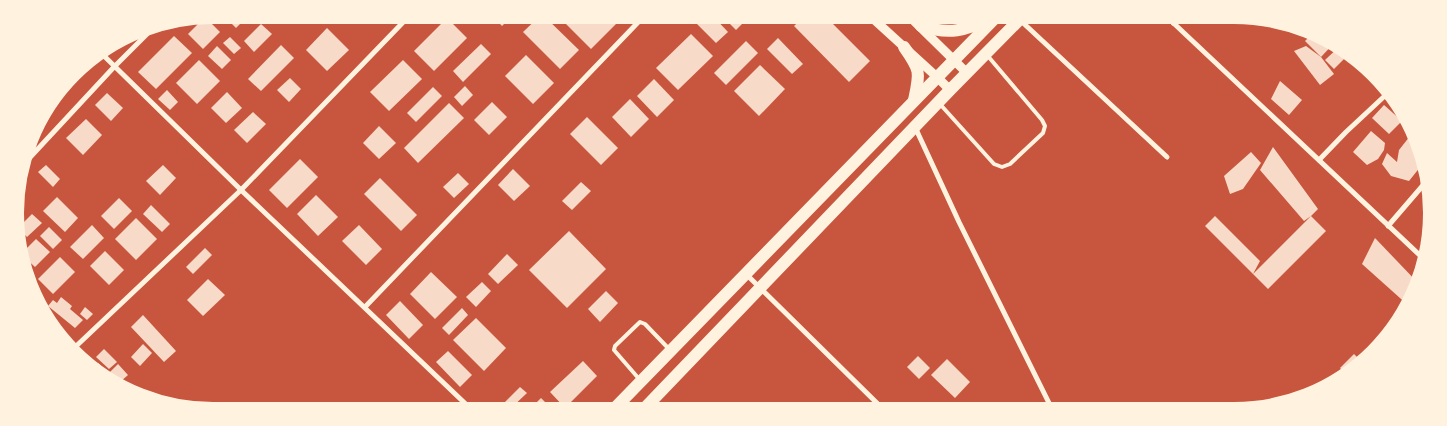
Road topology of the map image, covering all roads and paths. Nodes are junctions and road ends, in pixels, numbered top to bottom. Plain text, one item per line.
1 (404, 21) edge
2 (639, 21) edge
3 (876, 21) edge
4 (915, 21) edge
5 (984, 21) edge
6 (991, 21) edge
7 (1019, 21) edge
8 (1025, 21) edge
9 (1173, 23) edge
10 (921, 26) junction
11 (149, 32) edge
12 (904, 47) junction
13 (986, 54) junction
14 (103, 56) edge
15 (954, 59) junction
16 (114, 67) junction
17 (967, 73) junction
18 (937, 77) junction
19 (950, 90) junction
20 (1385, 95) edge
21 (914, 101) junction
22 (938, 102) junction
23 (915, 126) junction
24 (1167, 157) dead end
25 (29, 158) edge
26 (1319, 160) junction
27 (1423, 185) edge
28 (241, 190) junction
29 (1388, 226) junction
30 (1421, 256) edge
31 (745, 273) junction
32 (760, 288) junction
33 (365, 307) junction
34 (75, 347) edge
35 (671, 350) junction
36 (641, 381) junction
37 (467, 405) edge
38 (617, 405) edge
39 (648, 405) edge
40 (879, 405) edge
41 (1050, 405) edge

1 - 28 street
2 - 33 street
3 - 12 street
4 - 10 street
5 - 10 main road
6 - 15 main road
7 - 13 main road
8 - 24 street
9 - 26 street
10 - 15 street
11 - 16 street
12 - 18 street
12 - 21 main road
13 - 17 main road
13 - 22 lane
14 - 16 street
15 - 17 street
15 - 18 main road
16 - 25 street
16 - 28 street
17 - 19 main road
18 - 19 street
18 - 21 main road
19 - 22 main road
20 - 26 street
21 - 31 main road
22 - 23 main road
23 - 32 main road
23 - 41 street
26 - 29 street
27 - 29 street
28 - 33 street
28 - 34 street
29 - 30 street
31 - 32 street
31 - 35 main road
32 - 39 main road
32 - 40 street
33 - 37 street
35 - 36 main road
35 - 36 lane
36 - 38 main road

